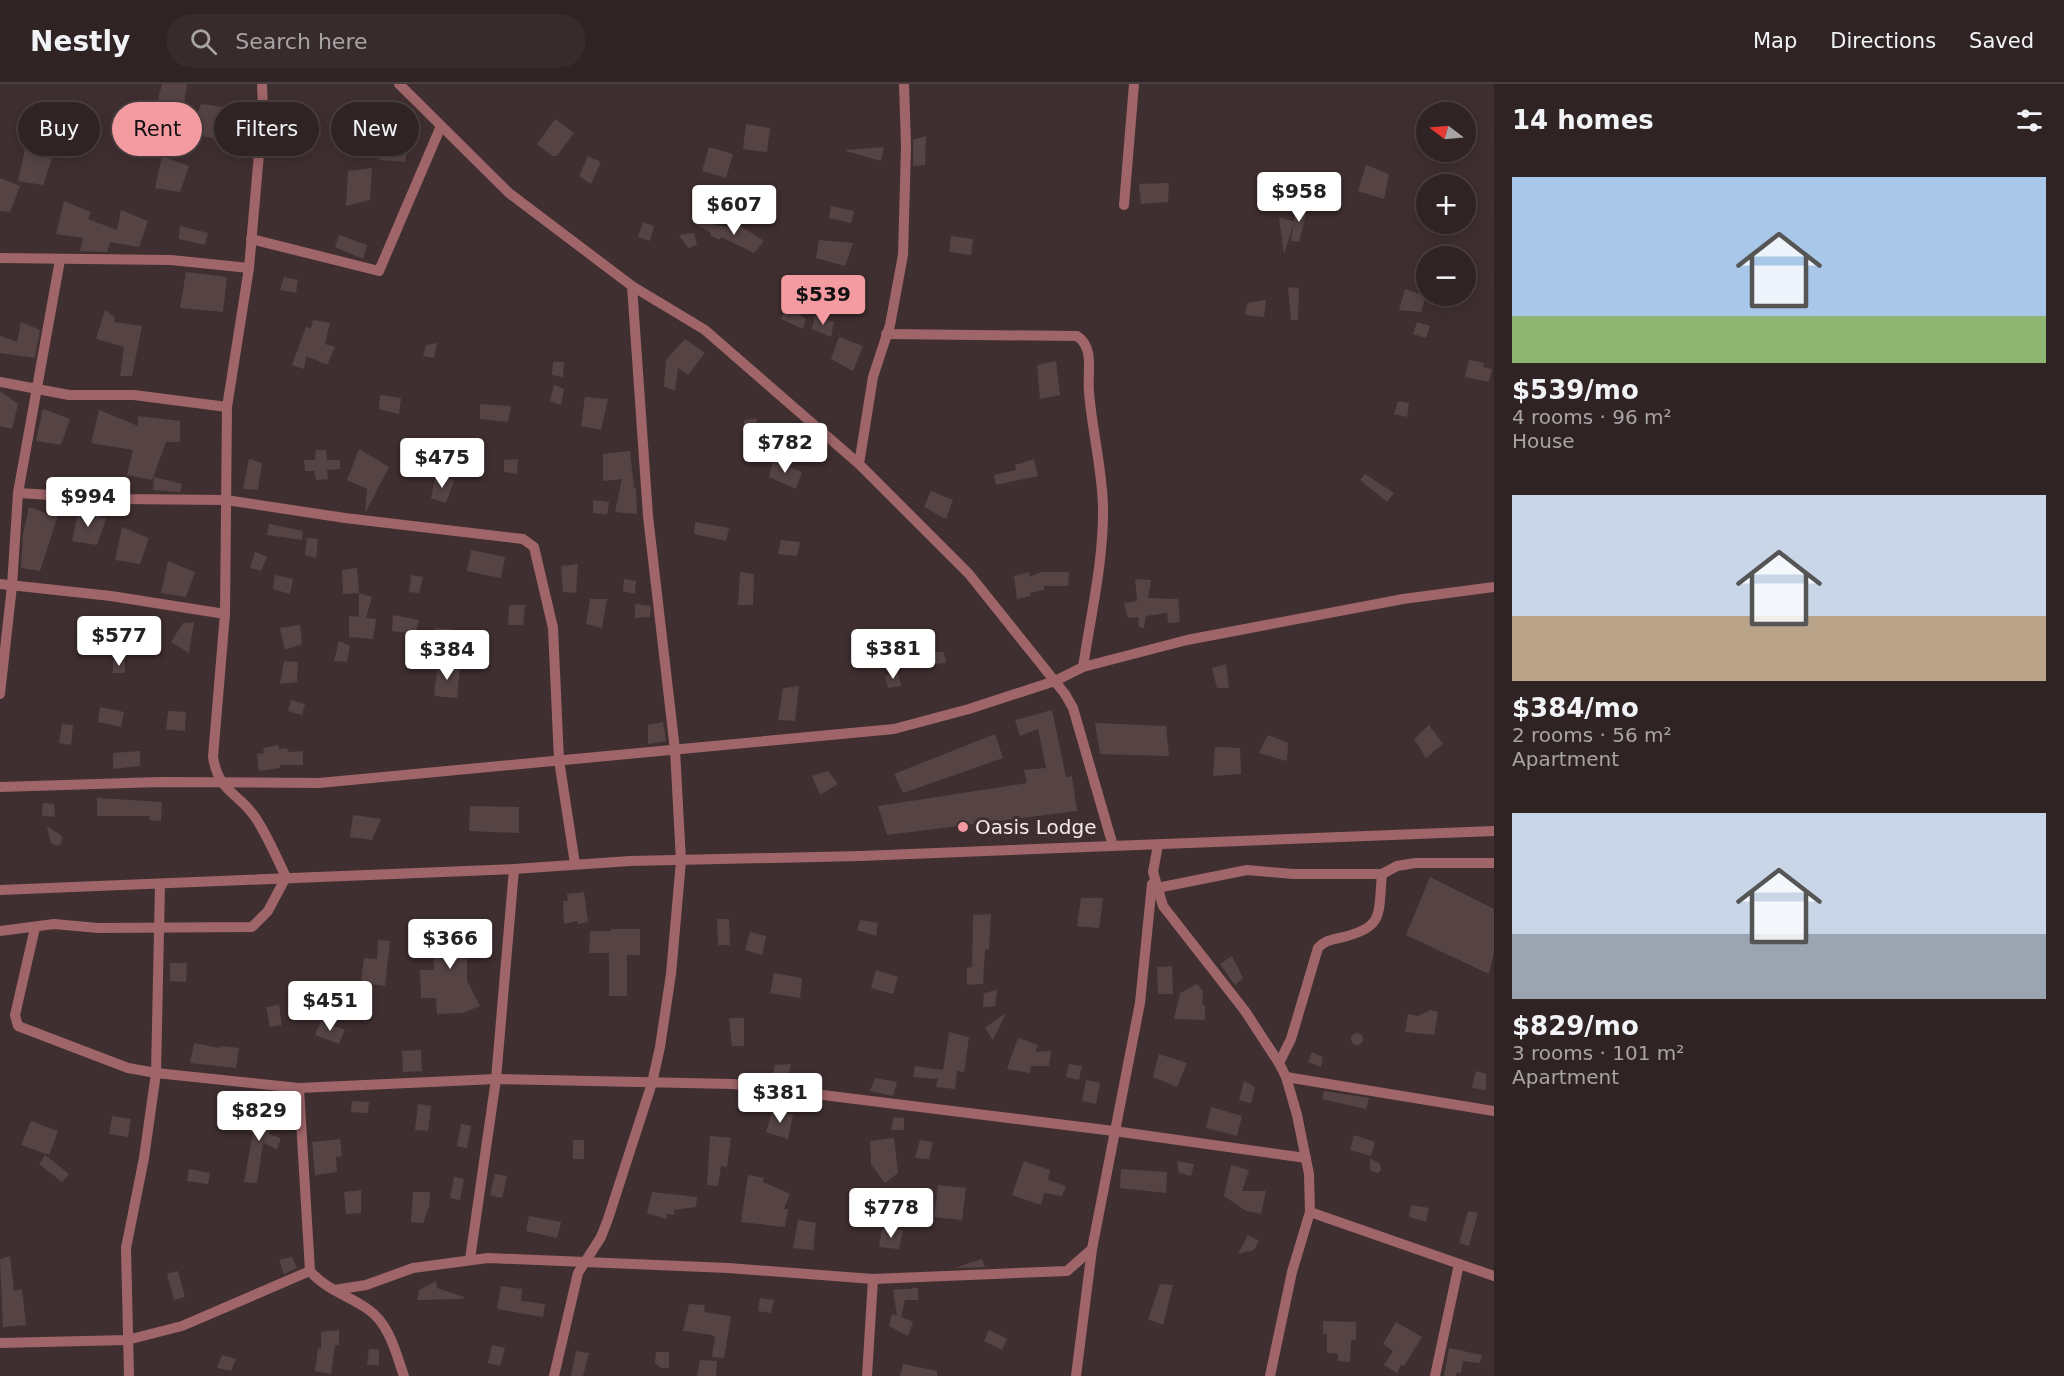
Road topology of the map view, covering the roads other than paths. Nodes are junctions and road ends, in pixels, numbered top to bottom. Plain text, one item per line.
1 (262, 84) edge
2 (399, 84) edge
3 (904, 84) edge
4 (1134, 84) edge
5 (441, 126) junction
6 (1124, 206) dead end
7 (251, 239) junction
8 (0, 258) edge
9 (60, 260) junction
10 (249, 268) junction
11 (632, 286) junction
12 (886, 334) junction
13 (0, 382) edge
14 (38, 391) junction
15 (227, 407) junction
16 (859, 464) junction
17 (18, 494) junction
18 (226, 500) junction
19 (0, 585) edge
20 (12, 586) junction
21 (1494, 587) edge
22 (225, 614) junction
23 (1083, 666) junction
24 (1055, 681) junction
25 (0, 694) edge
26 (675, 750) junction
27 (559, 760) junction
28 (222, 784) junction
29 (0, 787) edge
30 (1494, 831) edge
31 (1158, 845) junction
32 (1113, 846) junction
33 (681, 861) junction
34 (574, 864) junction
35 (1494, 864) edge
36 (514, 869) junction
37 (1153, 872) junction
38 (1382, 873) junction
39 (286, 877) junction
40 (160, 885) junction
41 (1156, 888) junction
42 (0, 890) edge
43 (160, 927) junction
44 (34, 928) junction
45 (0, 931) edge
46 (1279, 1063) junction
47 (156, 1073) junction
48 (1286, 1077) junction
49 (496, 1079) junction
50 (652, 1083) junction
51 (299, 1088) junction
52 (1494, 1111) edge
53 (1114, 1131) junction
54 (1306, 1158) junction
55 (1310, 1212) junction
56 (1092, 1249) junction
57 (470, 1259) junction
58 (585, 1260) junction
59 (1460, 1264) junction
60 (310, 1271) junction
61 (1494, 1276) edge
62 (873, 1279) junction
63 (334, 1290) junction
64 (127, 1340) junction
65 (0, 1343) edge
66 (129, 1376) edge
67 (404, 1376) edge
68 (554, 1376) edge
69 (867, 1376) edge
70 (1076, 1376) edge
71 (1270, 1376) edge
72 (1435, 1376) edge

1 - 7 street
2 - 5 street
3 - 12 street
4 - 6 street
5 - 7 street
5 - 11 street
7 - 10 street
8 - 9 street
9 - 10 street
9 - 14 street
10 - 15 street
11 - 16 street
11 - 26 street
12 - 16 street
12 - 23 street
13 - 14 street
14 - 15 street
14 - 17 street
15 - 18 street
16 - 24 street
17 - 18 street
17 - 20 street
18 - 22 street
18 - 27 street
19 - 20 street
20 - 22 street
20 - 25 street
21 - 23 street
22 - 28 street
23 - 24 street
24 - 26 street
24 - 32 street
26 - 27 street
26 - 33 street
27 - 28 street
27 - 34 street
28 - 29 street
28 - 39 street
30 - 31 street
31 - 32 street
31 - 37 street
32 - 33 street
33 - 34 street
33 - 50 street
34 - 36 street
35 - 38 street
36 - 39 street
36 - 49 street
37 - 41 street
37 - 53 street
38 - 41 street
38 - 46 street
39 - 40 street
39 - 43 street
40 - 42 street
40 - 43 street
41 - 46 street
43 - 44 street
43 - 47 street
44 - 45 street
44 - 47 street
46 - 48 street
47 - 51 street
47 - 64 street
48 - 52 street
48 - 54 street
49 - 50 street
49 - 51 street
49 - 57 street
50 - 53 street
50 - 58 street
51 - 60 street
53 - 54 street
53 - 56 street
54 - 55 street
55 - 59 street
55 - 71 street
56 - 62 street
56 - 70 street
57 - 58 street
57 - 63 street
58 - 62 street
58 - 68 street
59 - 61 street
59 - 72 street
60 - 63 street
60 - 64 street
62 - 69 street
63 - 67 street
64 - 65 street
64 - 66 street

